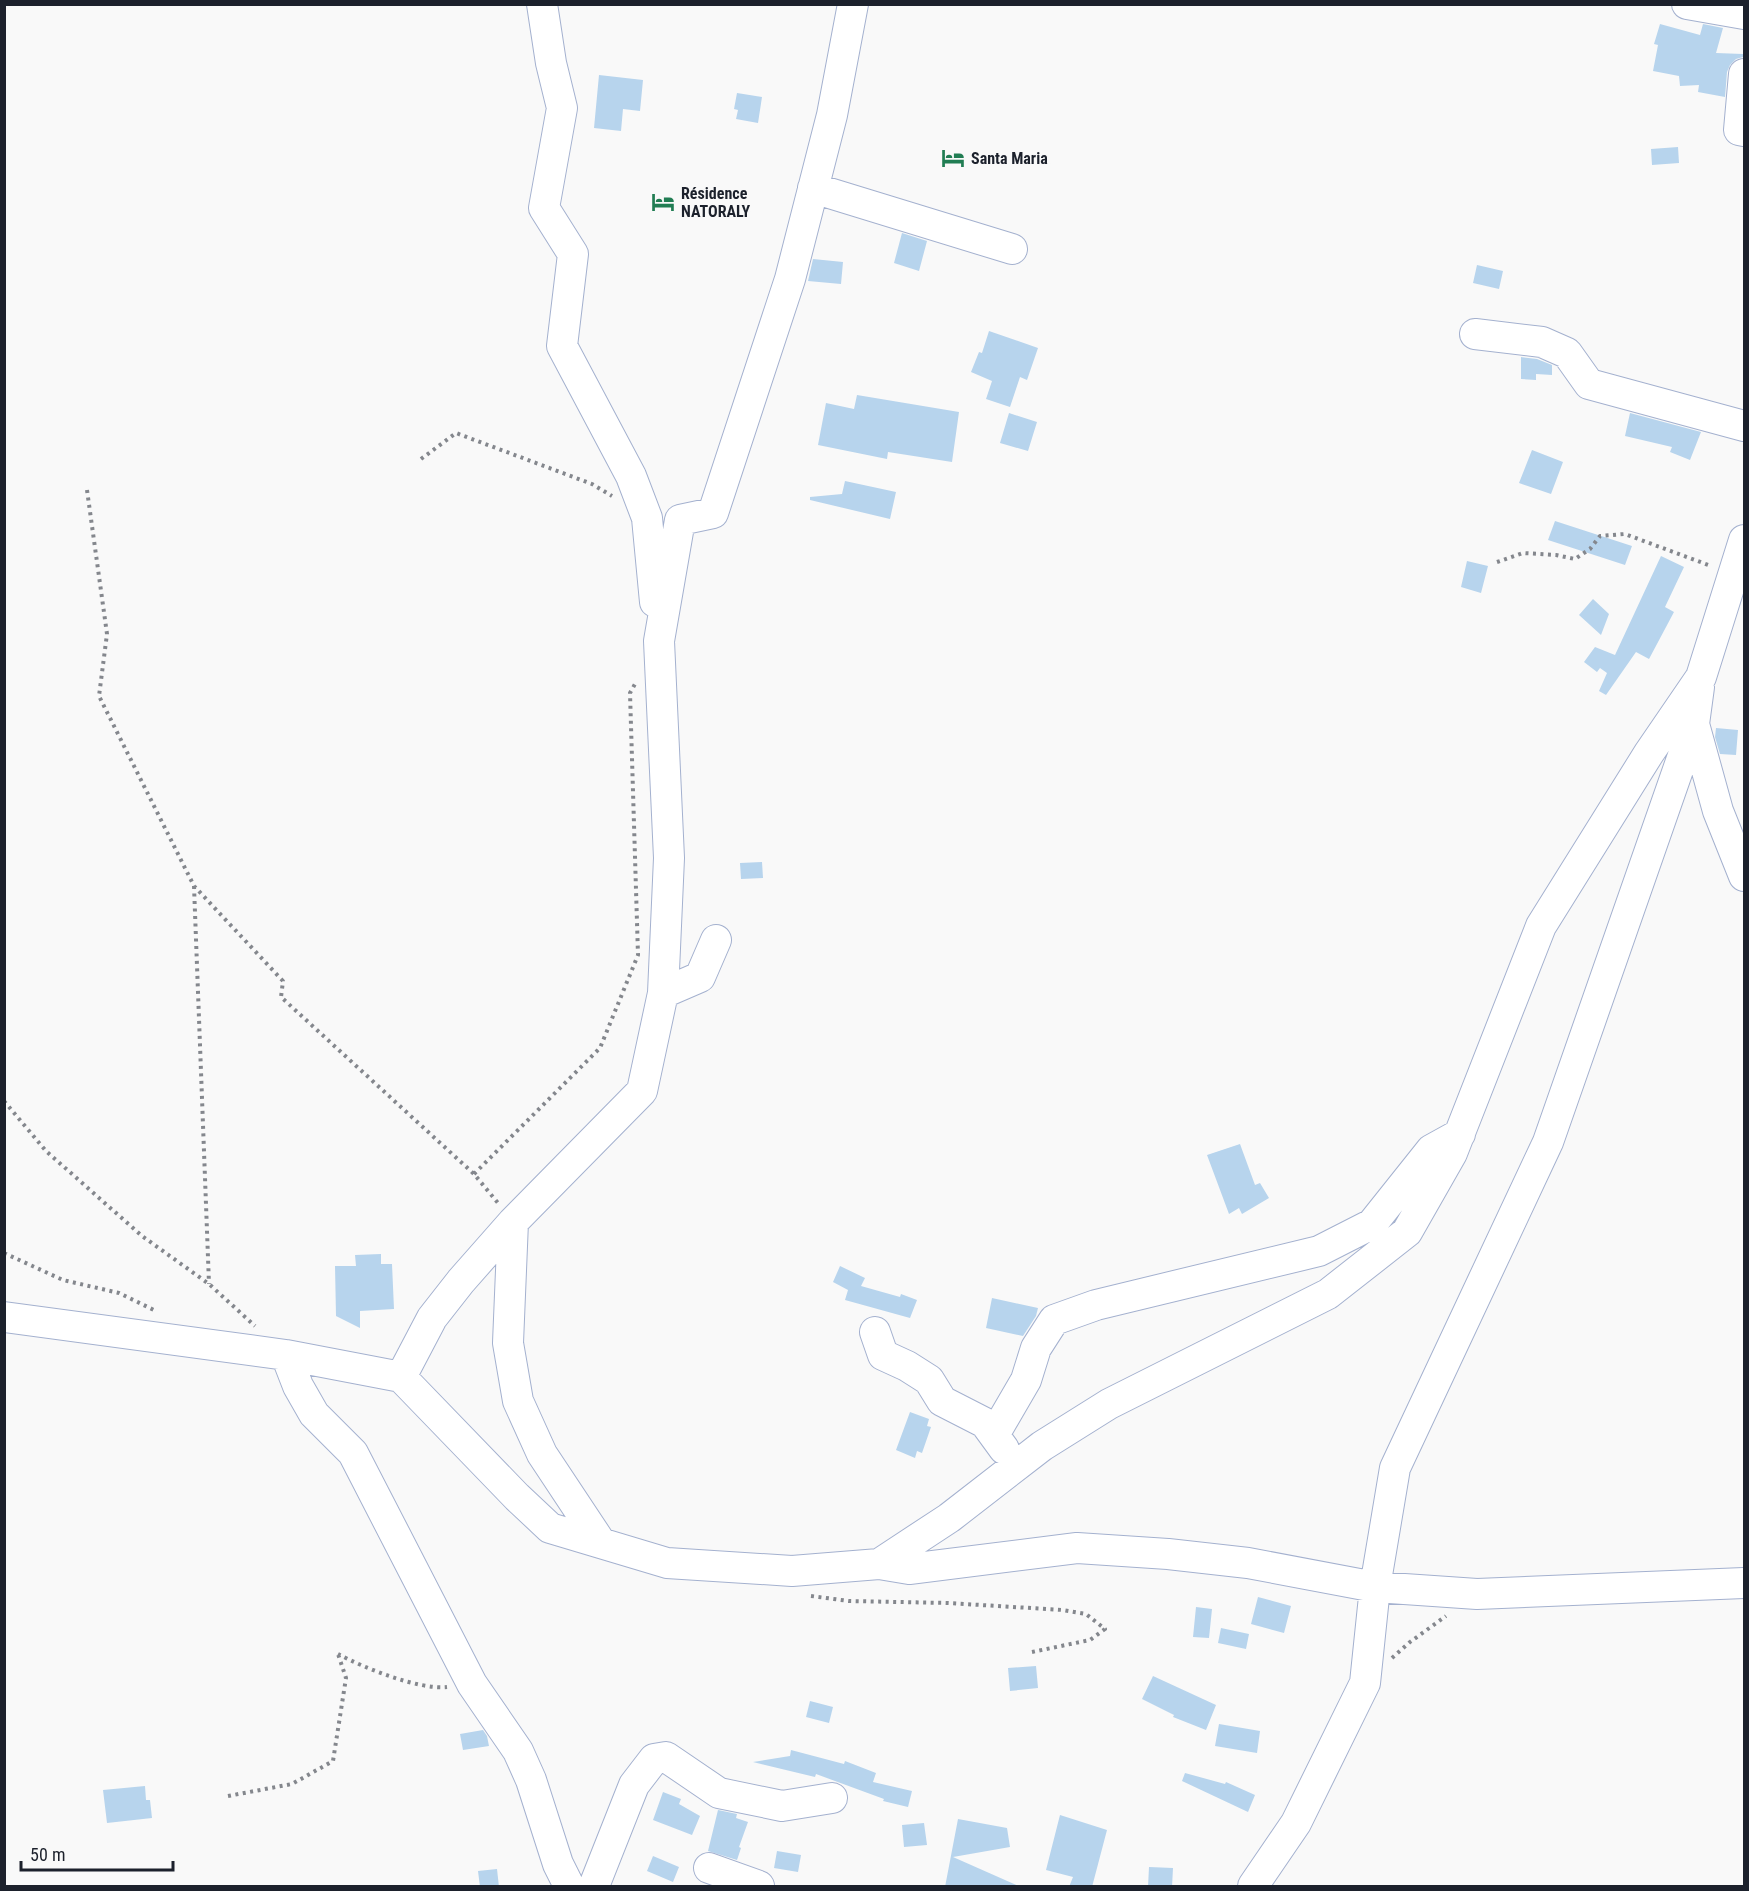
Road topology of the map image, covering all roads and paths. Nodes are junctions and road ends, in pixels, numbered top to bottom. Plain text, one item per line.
1 (542, 4) edge
2 (853, 4) edge
3 (1687, 4) edge
4 (1744, 14) edge
5 (1744, 74) edge
6 (1744, 131) edge
7 (813, 188) junction
8 (1012, 249) dead end
9 (1475, 334) dead end
10 (1744, 426) edge
11 (421, 459) dead end
12 (87, 490) dead end
13 (647, 518) junction
14 (1744, 540) edge
15 (1497, 562) dead end
16 (1734, 575) junction
17 (659, 640) junction
18 (1701, 677) junction
19 (636, 683) dead end
20 (1694, 724) junction
21 (1744, 876) edge
22 (194, 886) junction
23 (716, 940) dead end
24 (663, 993) junction
25 (4, 1101) edge
26 (1460, 1134) junction
27 (474, 1174) junction
28 (513, 1222) junction
29 (4, 1253) edge
30 (209, 1284) junction
31 (162, 1314) dead end
32 (4, 1317) edge
33 (874, 1332) dead end
34 (286, 1355) junction
35 (401, 1377) junction
36 (994, 1435) junction
37 (1016, 1466) junction
38 (602, 1543) junction
39 (879, 1564) junction
40 (1744, 1583) edge
41 (1375, 1587) junction
42 (1477, 1594) junction
43 (803, 1595) dead end
44 (1032, 1652) dead end
45 (1365, 1683) junction
46 (472, 1684) junction
47 (228, 1797) dead end
48 (832, 1797) dead end
49 (709, 1869) dead end
50 (569, 1887) edge
51 (594, 1887) edge
52 (759, 1887) edge
53 (1253, 1887) edge

1 - 13 street
2 - 7 street
3 - 4 street
5 - 6 street
7 - 8 street
7 - 17 street
9 - 10 street
11 - 13 path
12 - 22 path
13 - 17 street
14 - 16 street
15 - 16 path
16 - 18 street
17 - 24 street
18 - 20 street
18 - 26 street
19 - 27 path
20 - 21 street
20 - 41 street
22 - 27 path
22 - 30 path
23 - 24 street
24 - 28 street
25 - 30 path
26 - 36 street
26 - 37 street
27 - 28 path
28 - 35 street
28 - 38 street
29 - 31 path
30 - 34 path
32 - 34 street
33 - 36 street
34 - 35 street
34 - 46 street
35 - 38 street
36 - 37 street
37 - 39 street
38 - 39 street
39 - 41 street
40 - 42 street
41 - 42 street
41 - 45 street
42 - 45 path
43 - 44 path
45 - 53 street
46 - 47 path
46 - 50 street
48 - 51 street
49 - 52 street

